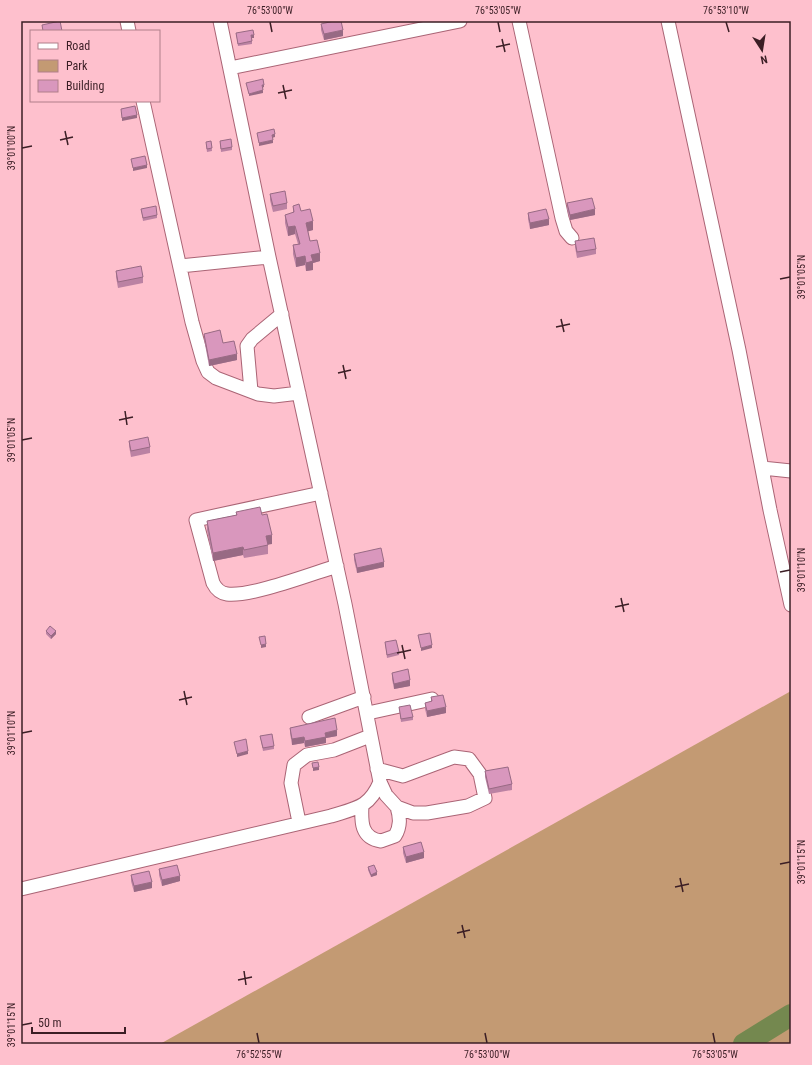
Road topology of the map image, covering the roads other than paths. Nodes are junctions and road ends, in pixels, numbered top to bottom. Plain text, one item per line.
1 (220, 21) edge
2 (460, 21) edge
3 (519, 21) edge
4 (668, 21) edge
5 (230, 68) junction
6 (144, 102) edge
7 (572, 238) dead end
8 (268, 257) junction
9 (180, 266) junction
10 (282, 314) junction
11 (251, 391) junction
12 (299, 393) junction
13 (762, 468) junction
14 (791, 471) edge
15 (321, 493) junction
16 (337, 566) junction
17 (791, 605) edge
18 (364, 697) junction
19 (432, 699) edge
20 (368, 713) junction
21 (309, 717) dead end
22 (370, 736) junction
23 (378, 775) junction
24 (362, 805) junction
25 (397, 807) junction
26 (299, 822) junction
27 (21, 889) edge

1 - 5 lane
2 - 5 lane
3 - 7 lane
4 - 13 lane
5 - 8 lane
6 - 9 lane
8 - 9 lane
8 - 10 lane
9 - 11 lane
10 - 11 lane
10 - 12 lane
11 - 12 lane
12 - 15 lane
13 - 14 lane
13 - 17 lane
15 - 16 lane
15 - 16 lane
16 - 18 lane
18 - 20 lane
18 - 21 lane
19 - 20 lane
20 - 22 lane
22 - 23 lane
22 - 26 lane
23 - 24 lane
23 - 25 lane
23 - 25 lane
24 - 25 lane
24 - 26 lane
26 - 27 lane

